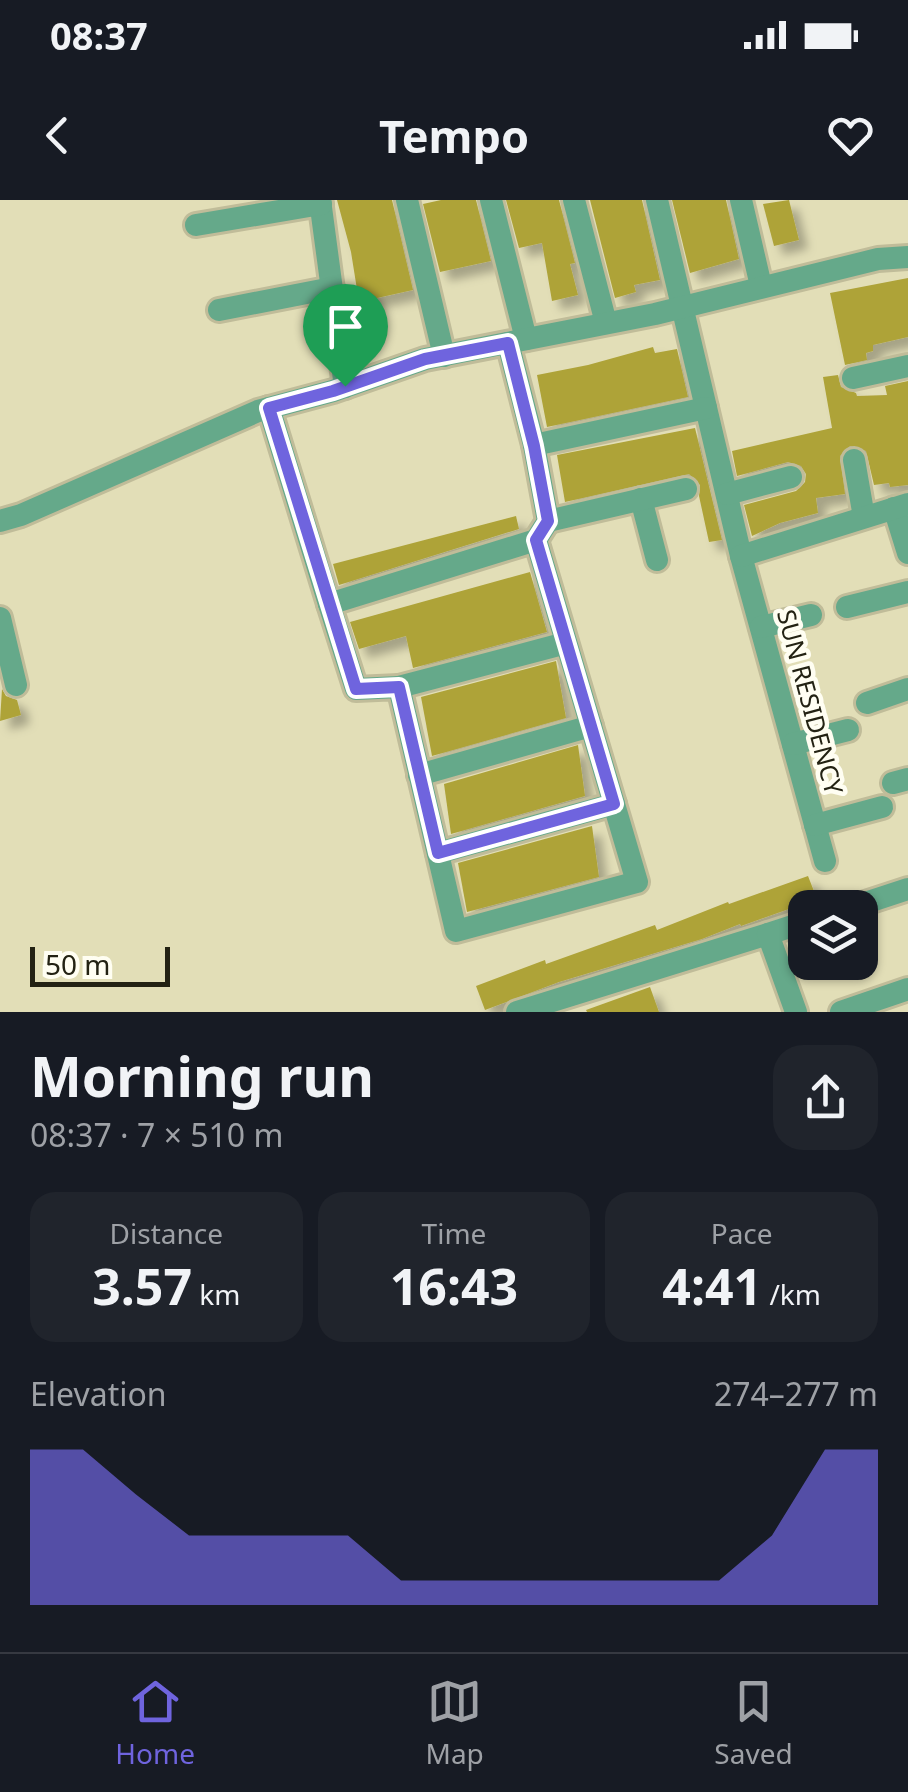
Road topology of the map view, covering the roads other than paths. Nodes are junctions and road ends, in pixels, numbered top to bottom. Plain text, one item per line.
1 (408, 200) edge
2 (491, 200) edge
3 (574, 200) edge
4 (657, 200) edge
5 (741, 200) edge
6 (320, 202) edge
7 (196, 226) dead end
8 (908, 258) edge
9 (762, 286) junction
10 (332, 288) junction
11 (682, 307) junction
12 (219, 310) dead end
13 (606, 324) junction
14 (517, 341) junction
15 (444, 356) junction
16 (908, 366) edge
17 (853, 378) dead end
18 (345, 386) junction
19 (269, 408) junction
20 (706, 408) junction
21 (534, 446) junction
22 (854, 460) dead end
23 (790, 477) dead end
24 (686, 489) dead end
25 (727, 494) junction
26 (642, 499) junction
27 (901, 506) edge
28 (864, 517) junction
29 (0, 520) edge
30 (542, 530) junction
31 (908, 552) edge
32 (742, 556) junction
33 (656, 560) dead end
34 (908, 592) edge
35 (329, 604) junction
36 (847, 607) dead end
37 (811, 615) dead end
38 (0, 618) edge
39 (761, 627) junction
40 (566, 643) junction
41 (16, 685) dead end
42 (399, 687) junction
43 (908, 689) edge
44 (867, 703) dead end
45 (591, 726) junction
46 (848, 730) dead end
47 (793, 744) junction
48 (420, 775) junction
49 (614, 804) junction
50 (882, 806) dead end
51 (815, 825) junction
52 (438, 853) junction
53 (825, 862) dead end
54 (908, 888) edge
55 (878, 898) edge
56 (788, 928) edge
57 (768, 934) junction
58 (908, 989) edge
59 (563, 1005) edge
60 (517, 1012) edge
61 (796, 1012) edge
62 (841, 1012) edge

1 - 15 street
2 - 14 street
3 - 13 street
4 - 11 street, SUN RESIDENCY
5 - 9 street
6 - 7 street
6 - 10 street
8 - 9 street
9 - 11 street
10 - 12 street
10 - 18 street
11 - 13 street
11 - 20 street, SUN RESIDENCY
13 - 14 street
14 - 15 street
14 - 21 street
15 - 18 street
16 - 17 street
18 - 19 street
19 - 29 street
19 - 35 street
20 - 21 street
20 - 25 street, SUN RESIDENCY
21 - 30 street
22 - 28 street
23 - 25 street
24 - 26 street
25 - 32 street, SUN RESIDENCY
26 - 30 street
26 - 33 street
27 - 28 street
27 - 31 street
28 - 32 street
30 - 35 street
30 - 40 street
32 - 39 street, SUN RESIDENCY
34 - 36 street
35 - 42 street
37 - 39 street
38 - 41 street
39 - 47 street, SUN RESIDENCY
40 - 42 street
40 - 45 street
42 - 48 street
43 - 44 street
45 - 48 street
45 - 49 street
46 - 47 street
47 - 51 street, SUN RESIDENCY
48 - 52 street
49 - 52 street
49 - 52 street
50 - 51 street
51 - 53 street, SUN RESIDENCY
54 - 55 street
56 - 57 street
57 - 59 street
57 - 61 street
58 - 62 street
59 - 60 street

